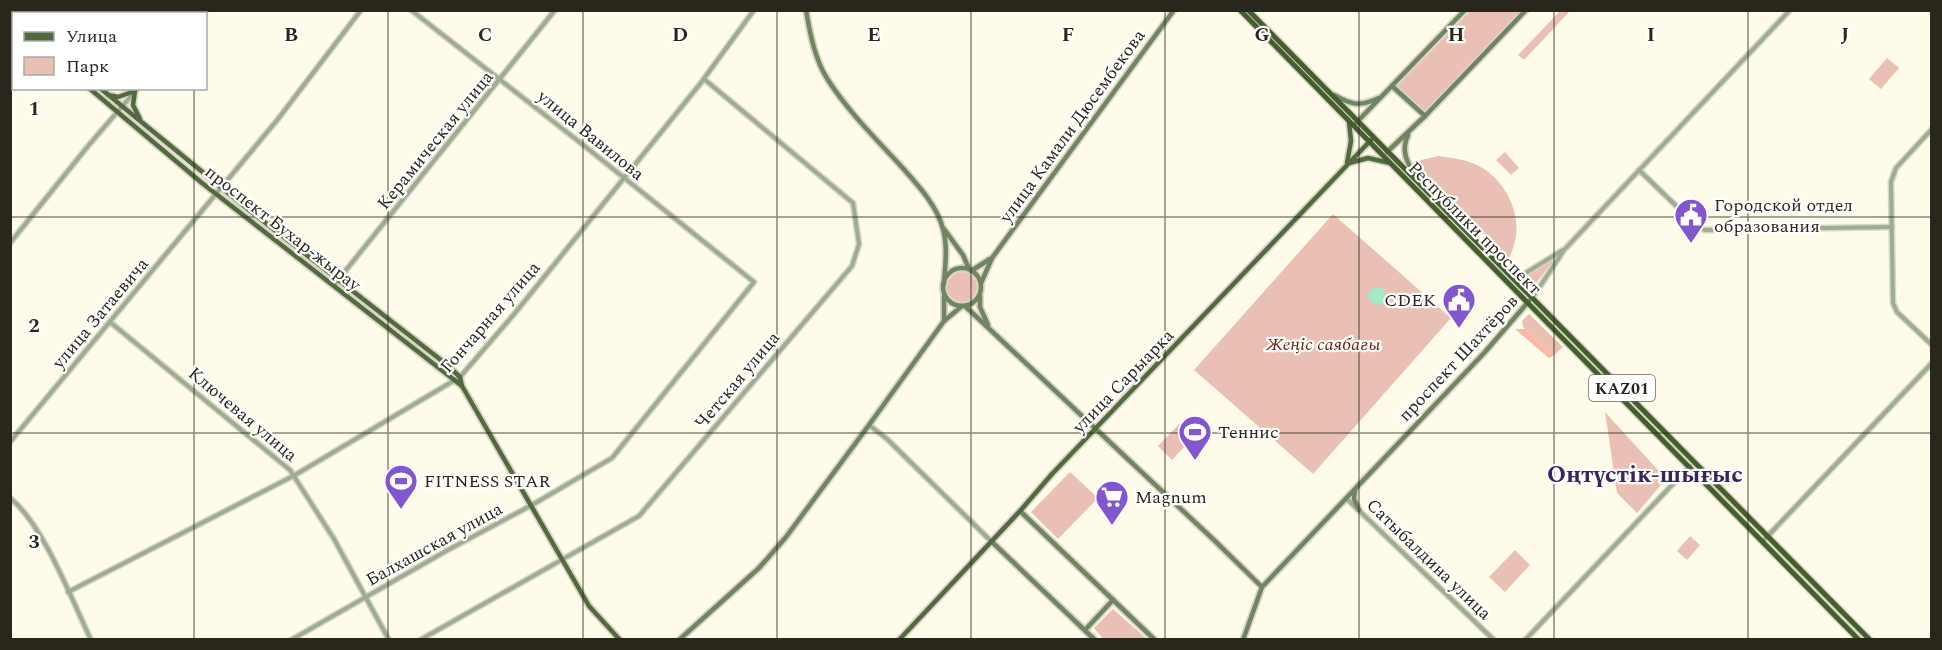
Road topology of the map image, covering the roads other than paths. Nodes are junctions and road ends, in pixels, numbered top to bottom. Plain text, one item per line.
1 (361, 10) edge
2 (411, 10) edge
3 (555, 10) edge
4 (754, 10) edge
5 (806, 10) edge
6 (1174, 10) edge
7 (1239, 10) edge
8 (1248, 10) edge
9 (1465, 10) edge
10 (1526, 10) edge
11 (1790, 10) edge
12 (704, 79) junction
13 (501, 80) junction
14 (1392, 86) junction
15 (91, 90) edge
16 (102, 90) edge
17 (137, 90) edge
18 (1330, 93) junction
19 (108, 95) junction
20 (1382, 97) junction
21 (122, 106) junction
22 (117, 112) junction
23 (1423, 118) junction
24 (1359, 121) junction
25 (141, 122) junction
26 (1351, 124) junction
27 (1932, 129) edge
28 (1374, 137) junction
29 (1369, 142) junction
30 (1389, 151) junction
31 (1383, 156) junction
32 (1346, 164) junction
33 (1390, 164) junction
34 (1639, 170) junction
35 (623, 178) junction
36 (1419, 181) junction
37 (221, 187) junction
38 (216, 193) junction
39 (943, 227) junction
40 (1892, 227) junction
41 (10, 243) edge
42 (1564, 250) junction
43 (992, 258) junction
44 (970, 270) junction
45 (1511, 275) junction
46 (338, 280) junction
47 (754, 282) joint
48 (981, 283) junction
49 (944, 284) junction
50 (334, 285) junction
51 (944, 291) junction
52 (981, 292) junction
53 (1531, 299) junction
54 (964, 306) junction
55 (944, 321) junction
56 (110, 322) junction
57 (990, 330) junction
58 (1932, 345) edge
59 (1932, 363) edge
60 (458, 379) junction
61 (869, 425) junction
62 (1096, 430) junction
63 (10, 442) edge
64 (1694, 461) junction
65 (1689, 466) junction
66 (295, 475) junction
67 (1357, 486) junction
68 (10, 498) edge
69 (1346, 498) junction
70 (532, 505) junction
71 (1359, 510) junction
72 (1020, 511) junction
73 (1768, 536) junction
74 (992, 541) junction
75 (1763, 542) junction
76 (563, 561) junction
77 (1262, 587) junction
78 (68, 592) junction
79 (365, 597) junction
80 (1113, 600) junction
81 (1085, 630) junction
82 (91, 639) edge
83 (291, 639) edge
84 (389, 639) edge
85 (420, 639) edge
86 (620, 639) edge
87 (678, 639) edge
88 (899, 639) edge
89 (1095, 639) edge
90 (1155, 639) edge
91 (1243, 639) edge
92 (1494, 639) edge
93 (1525, 639) edge
94 (1859, 639) edge
95 (1870, 639) edge

1 - 37 street
2 - 13 street, улица Вавилова
3 - 13 street, Керамическая улица
4 - 12 street, Гончарная улица
5 - 39 main road
6 - 43 main road, улица Камали Дюсембекова
7 - 26 highway, Республики проспект / KАZ01
8 - 18 highway, Республики проспект / KАZ01
9 - 14 main road
10 - 23 main road
11 - 34 street, проспект Шахтёров
12 - 35 street, Гончарная улица
12 - 76 street, Четская улица
13 - 35 street, улица Вавилова
13 - 46 street, Керамическая улица
14 - 20 main road
14 - 23 main road
15 - 22 main road, проспект Бухар-жырау
16 - 19 main road, проспект Бухар-жырау
17 - 19 main road
17 - 21 street
17 - 25 main road
18 - 20 main road
18 - 24 highway, Республики проспект / KАZ01
19 - 21 main road, проспект Бухар-жырау
20 - 24 main road
21 - 22 street
21 - 25 main road, проспект Бухар-жырау
22 - 38 main road, проспект Бухар-жырау
22 - 41 street
23 - 30 main road
23 - 36 main road
24 - 26 main road
24 - 28 highway, Республики проспект / KАZ01
25 - 37 main road, проспект Бухар-жырау
26 - 29 highway, Республики проспект / KАZ01
26 - 32 main road
27 - 40 street
28 - 29 main road, улица Сарыарка
28 - 30 highway, Республики проспект / KАZ01
29 - 31 highway, Республики проспект / KАZ01
29 - 32 main road, улица Сарыарка
30 - 31 main road
30 - 36 highway, Республики проспект / KАZ01
31 - 33 highway, Республики проспект / KАZ01
32 - 33 main road
32 - 62 main road, улица Сарыарка
33 - 53 highway, Республики проспект / KАZ01
34 - 40 street
34 - 42 street, проспект Шахтёров
35 - 47 street, улица Вавилова
35 - 60 street, Гончарная улица
36 - 45 highway, Республики проспект / KАZ01
37 - 38 street, улица Затаевича
37 - 46 main road, проспект Бухар-жырау
38 - 50 main road, проспект Бухар-жырау
38 - 56 street, улица Затаевича
39 - 44 main road
39 - 49 main road
40 - 58 street
42 - 45 street
42 - 53 street, проспект Шахтёров
43 - 44 main road
43 - 48 main road
44 - 48 main road
44 - 49 main road
45 - 53 highway, Республики проспект / KАZ01
46 - 50 street, Керамическая улица
46 - 60 main road, проспект Бухар-жырау
47 - 70 street, Балхашская улица
48 - 52 main road
49 - 51 main road
50 - 60 main road, проспект Бухар-жырау
51 - 54 main road
51 - 55 main road
52 - 54 main road
52 - 57 main road
53 - 64 highway, Республики проспект / KАZ01
53 - 65 highway, Республики проспект / KАZ01
53 - 67 main road, проспект Шахтёров
54 - 55 main road
54 - 57 main road
55 - 61 main road
56 - 63 street, улица Затаевича
56 - 66 street, Ключевая улица
57 - 62 main road
59 - 73 street
60 - 66 street, Гончарная улица
60 - 70 main road
61 - 74 street
61 - 87 main road
62 - 72 main road, улица Сарыарка
62 - 77 main road
64 - 65 street
64 - 73 highway, Республики проспект / KАZ01
65 - 75 highway, Республики проспект / KАZ01
65 - 93 street
66 - 78 street, Гончарная улица
66 - 79 street, Ключевая улица
67 - 69 main road, проспект Шахтёров
67 - 71 main road
68 - 78 street
69 - 71 street, Сатыбалдина улица
69 - 77 main road, проспект Шахтёров
70 - 76 main road
70 - 79 street, Балхашская улица
71 - 92 street, Сатыбалдина улица
72 - 74 main road, улица Сарыарка
72 - 80 main road
73 - 75 street
73 - 95 highway, Республики проспект / KАZ01
74 - 81 main road
74 - 88 main road, улица Сарыарка
75 - 94 highway, Республики проспект / KАZ01
76 - 85 street, Четская улица
76 - 86 main road
77 - 91 main road, проспект Шахтёров
78 - 82 street
79 - 83 street, Балхашская улица
79 - 84 street, Ключевая улица
80 - 81 main road
80 - 90 main road
81 - 89 main road

